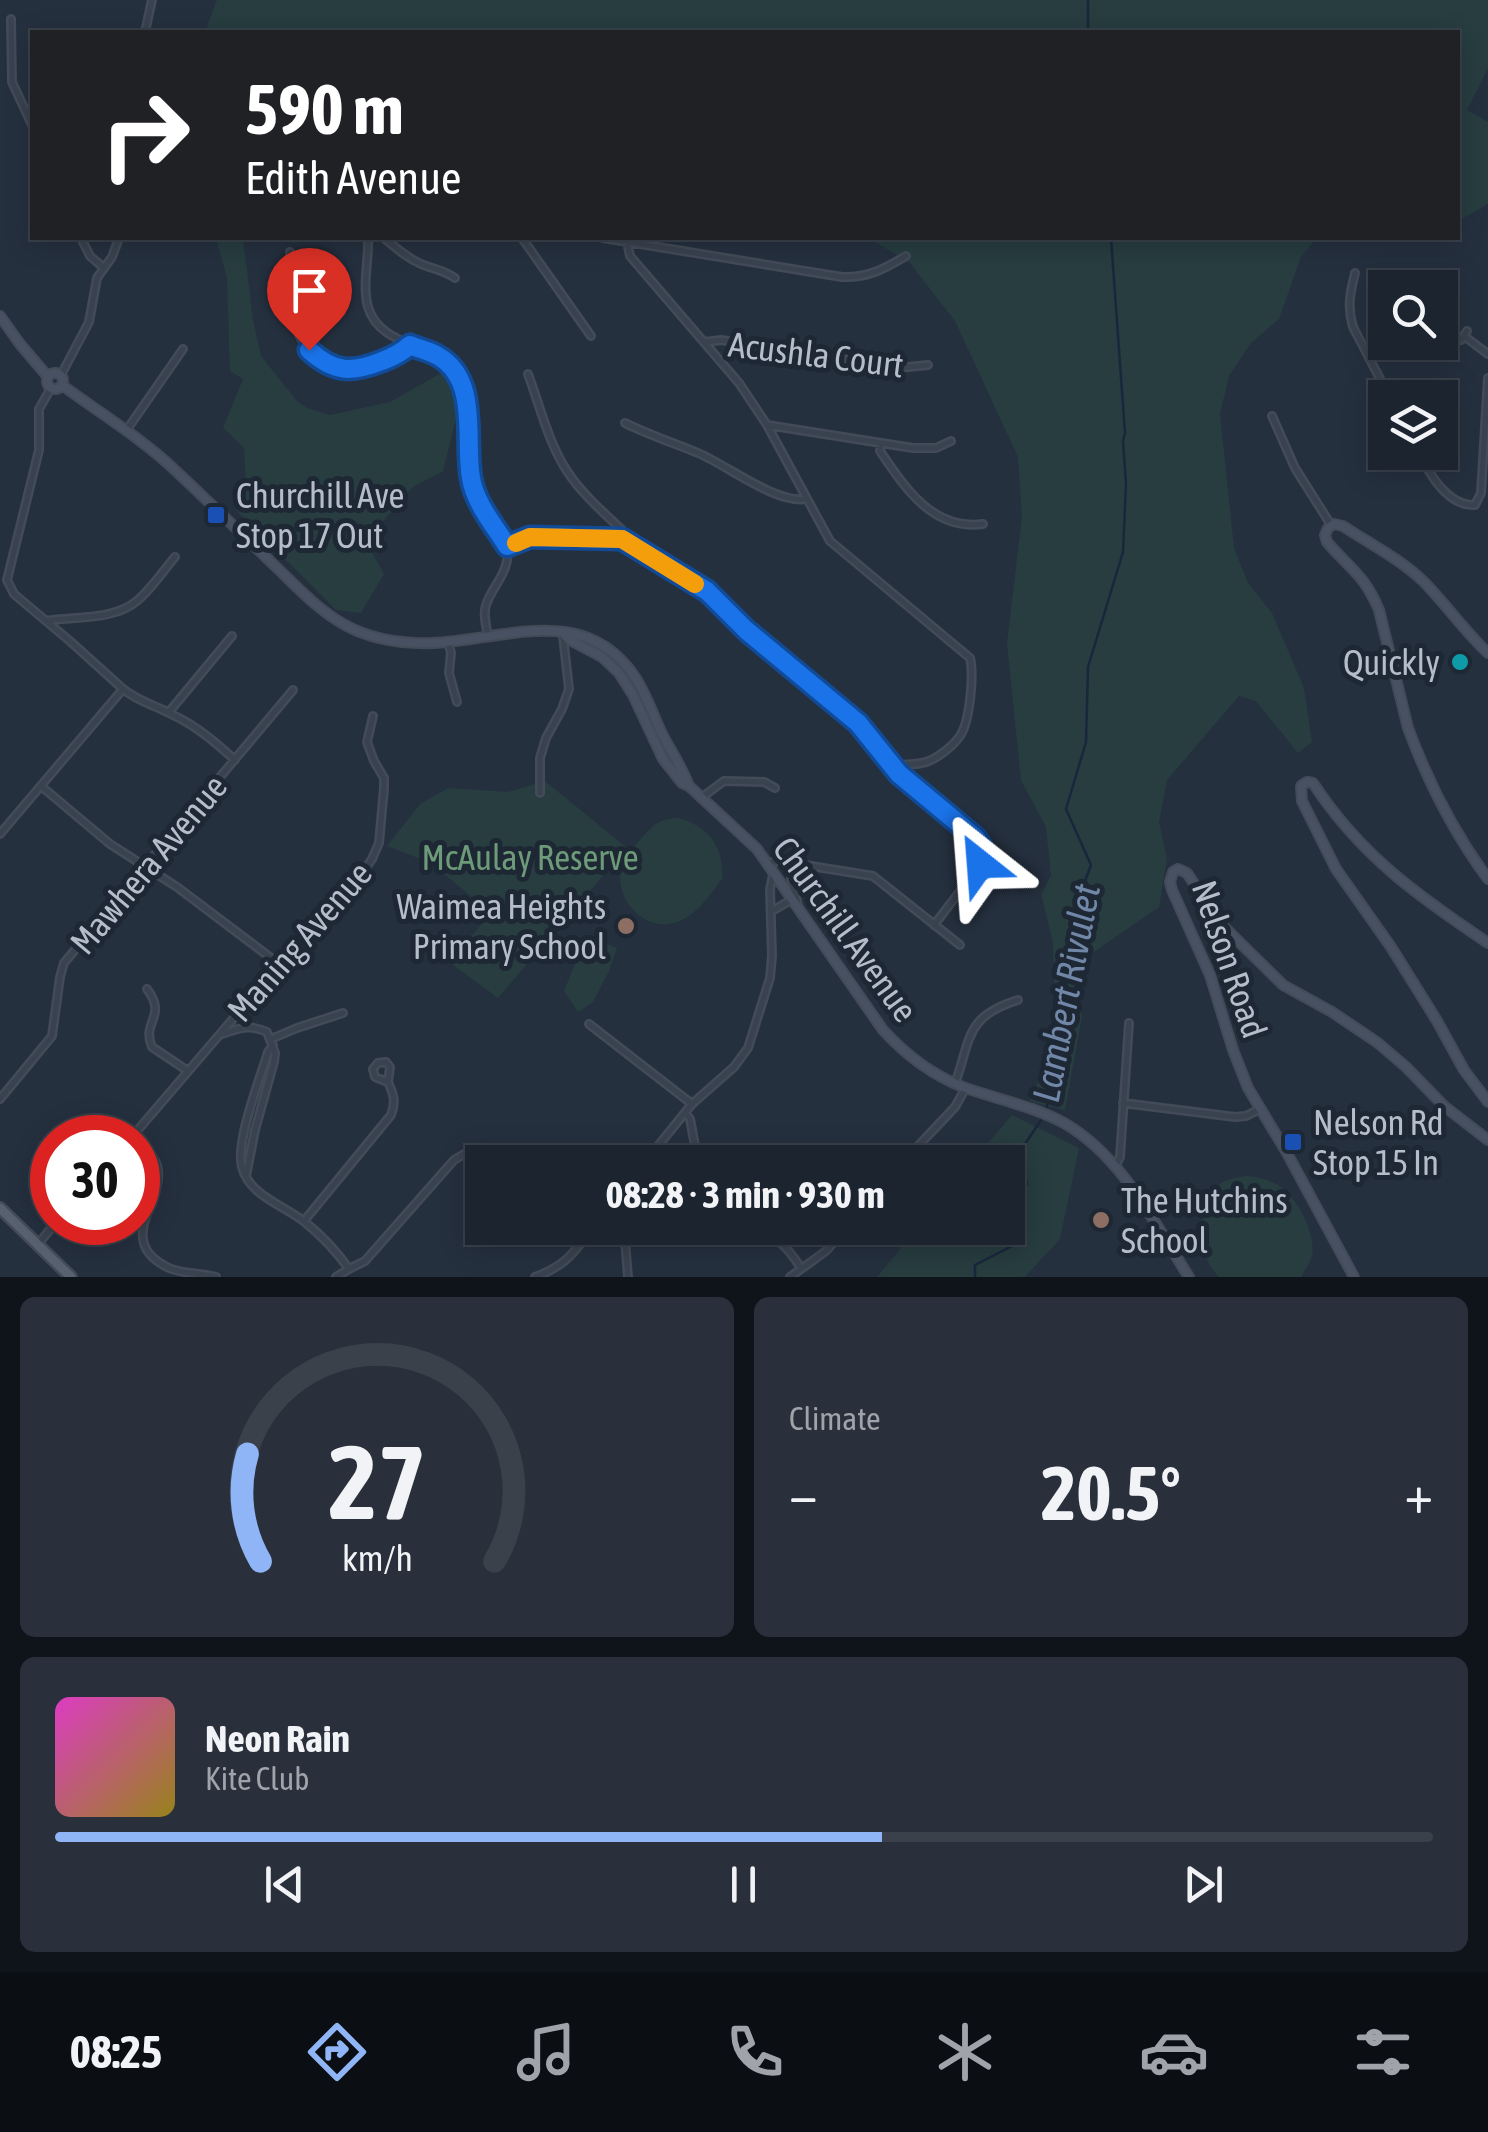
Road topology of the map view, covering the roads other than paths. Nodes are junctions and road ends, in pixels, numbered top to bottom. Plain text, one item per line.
1 (152, 0) edge
2 (11, 19) dead end
3 (145, 30) edge
4 (30, 121) edge
5 (83, 240) edge
6 (118, 240) edge
7 (368, 240) edge
8 (387, 240) edge
9 (523, 240) edge
10 (615, 240) edge
11 (627, 242) junction
12 (290, 252) dead end
13 (906, 256) dead end
14 (104, 268) junction
15 (1355, 273) dead end
16 (454, 278) dead end
17 (0, 316) edge
18 (591, 336) dead end
19 (1464, 336) dead end
20 (705, 342) junction
21 (410, 345) junction
22 (182, 350) dead end
23 (1488, 354) edge
24 (928, 365) dead end
25 (528, 374) dead end
26 (48, 376) junction
27 (1488, 378) edge
28 (61, 380) junction
29 (1381, 380) edge
30 (51, 388) junction
31 (1272, 416) dead end
32 (1487, 420) edge
33 (625, 423) dead end
34 (767, 426) junction
35 (126, 430) junction
36 (951, 441) dead end
37 (881, 444) junction
38 (1429, 470) edge
39 (1485, 479) edge
40 (806, 499) junction
41 (984, 524) dead end
42 (1330, 525) junction
43 (622, 539) junction
44 (507, 546) junction
45 (175, 557) dead end
46 (46, 621) junction
47 (563, 633) junction
48 (232, 636) dead end
49 (488, 636) junction
50 (448, 642) junction
51 (1488, 653) edge
52 (123, 689) junction
53 (293, 690) dead end
54 (457, 702) dead end
55 (169, 712) junction
56 (373, 716) dead end
57 (235, 760) junction
58 (891, 766) junction
59 (41, 786) junction
60 (776, 788) dead end
61 (540, 793) dead end
62 (701, 798) junction
63 (0, 834) edge
64 (767, 864) junction
65 (797, 864) junction
66 (146, 867) junction
67 (774, 874) junction
68 (1488, 879) edge
69 (791, 900) junction
70 (799, 911) junction
71 (771, 912) junction
72 (934, 925) junction
73 (1488, 943) edge
74 (960, 946) dead end
75 (280, 964) junction
76 (147, 989) dead end
77 (1018, 1000) dead end
78 (342, 1013) dead end
79 (1129, 1022) dead end
80 (589, 1024) dead end
81 (219, 1035) junction
82 (272, 1042) junction
83 (188, 1071) junction
84 (388, 1082) dead end
85 (955, 1084) junction
86 (965, 1088) junction
87 (0, 1099) edge
88 (1488, 1102) edge
89 (1123, 1103) junction
90 (692, 1104) junction
91 (1260, 1109) junction
92 (685, 1113) junction
93 (151, 1115) edge
94 (1488, 1140) edge
95 (659, 1145) edge
96 (695, 1145) edge
97 (918, 1145) edge
98 (465, 1154) edge
99 (1115, 1167) junction
100 (0, 1208) edge
101 (304, 1221) junction
102 (30, 1237) edge
103 (38, 1245) edge
104 (146, 1245) edge
105 (580, 1245) edge
106 (625, 1245) edge
107 (782, 1245) edge
108 (831, 1245) edge
109 (801, 1268) junction
110 (349, 1269) junction
111 (72, 1277) edge
112 (216, 1277) edge
113 (336, 1277) edge
114 (536, 1277) edge
115 (628, 1277) edge
116 (790, 1277) edge
117 (1188, 1277) edge
118 (1354, 1277) edge

1 - 3 street
2 - 4 street
5 - 14 street
6 - 14 street
7 - 21 street
8 - 16 street
9 - 18 street
10 - 11 street
11 - 13 street
11 - 20 street
12 - 21 street
14 - 28 street
15 - 29 street
17 - 26 street
19 - 23 street
20 - 24 street, Acushla Court
20 - 34 street
21 - 44 street
22 - 35 street
25 - 43 street
26 - 28 street
26 - 30 street
27 - 32 street
28 - 30 street
28 - 35 street, Churchill Avenue
30 - 46 street
31 - 42 street
32 - 39 street
33 - 40 street
34 - 37 street
34 - 40 street
35 - 50 street, Churchill Avenue
36 - 37 street
37 - 41 street
38 - 39 street
40 - 58 street
42 - 51 street
42 - 68 street
43 - 44 street
43 - 58 street
44 - 49 street
45 - 46 street
46 - 52 street
47 - 49 street, Churchill Avenue
47 - 61 street
47 - 62 street, Churchill Avenue
48 - 55 street
49 - 50 street, Churchill Avenue
50 - 54 street
52 - 55 street
52 - 59 street
53 - 57 street, Mawhera Avenue
55 - 57 street
56 - 75 street, Maning Avenue
57 - 66 street, Mawhera Avenue
58 - 72 street
59 - 63 street
59 - 66 street
60 - 62 street
62 - 64 street, Churchill Avenue
64 - 65 street
64 - 67 street, Churchill Avenue
65 - 70 street
65 - 72 street
66 - 75 street
66 - 87 street, Mawhera Avenue
67 - 69 street, Churchill Avenue
67 - 71 street
69 - 70 street, Churchill Avenue
69 - 71 street
70 - 85 street, Churchill Avenue
71 - 90 street
72 - 74 street
73 - 88 street
75 - 81 street, Maning Avenue
76 - 83 street
77 - 85 street
78 - 82 street
79 - 89 street
80 - 90 street
81 - 82 street
81 - 83 street, Maning Avenue
82 - 101 street
83 - 93 street, Maning Avenue
84 - 101 street
85 - 86 street, Churchill Avenue
86 - 97 street
86 - 99 street, Churchill Avenue
89 - 91 street
89 - 99 street
90 - 92 street
91 - 94 street, Nelson Road
91 - 118 street, Nelson Road
92 - 95 street
92 - 96 street
98 - 110 street
99 - 117 street, Churchill Avenue
100 - 102 main road
101 - 110 street
103 - 111 main road
104 - 112 street
105 - 114 street
106 - 115 street
107 - 109 street
108 - 109 street
109 - 116 street
110 - 113 street

